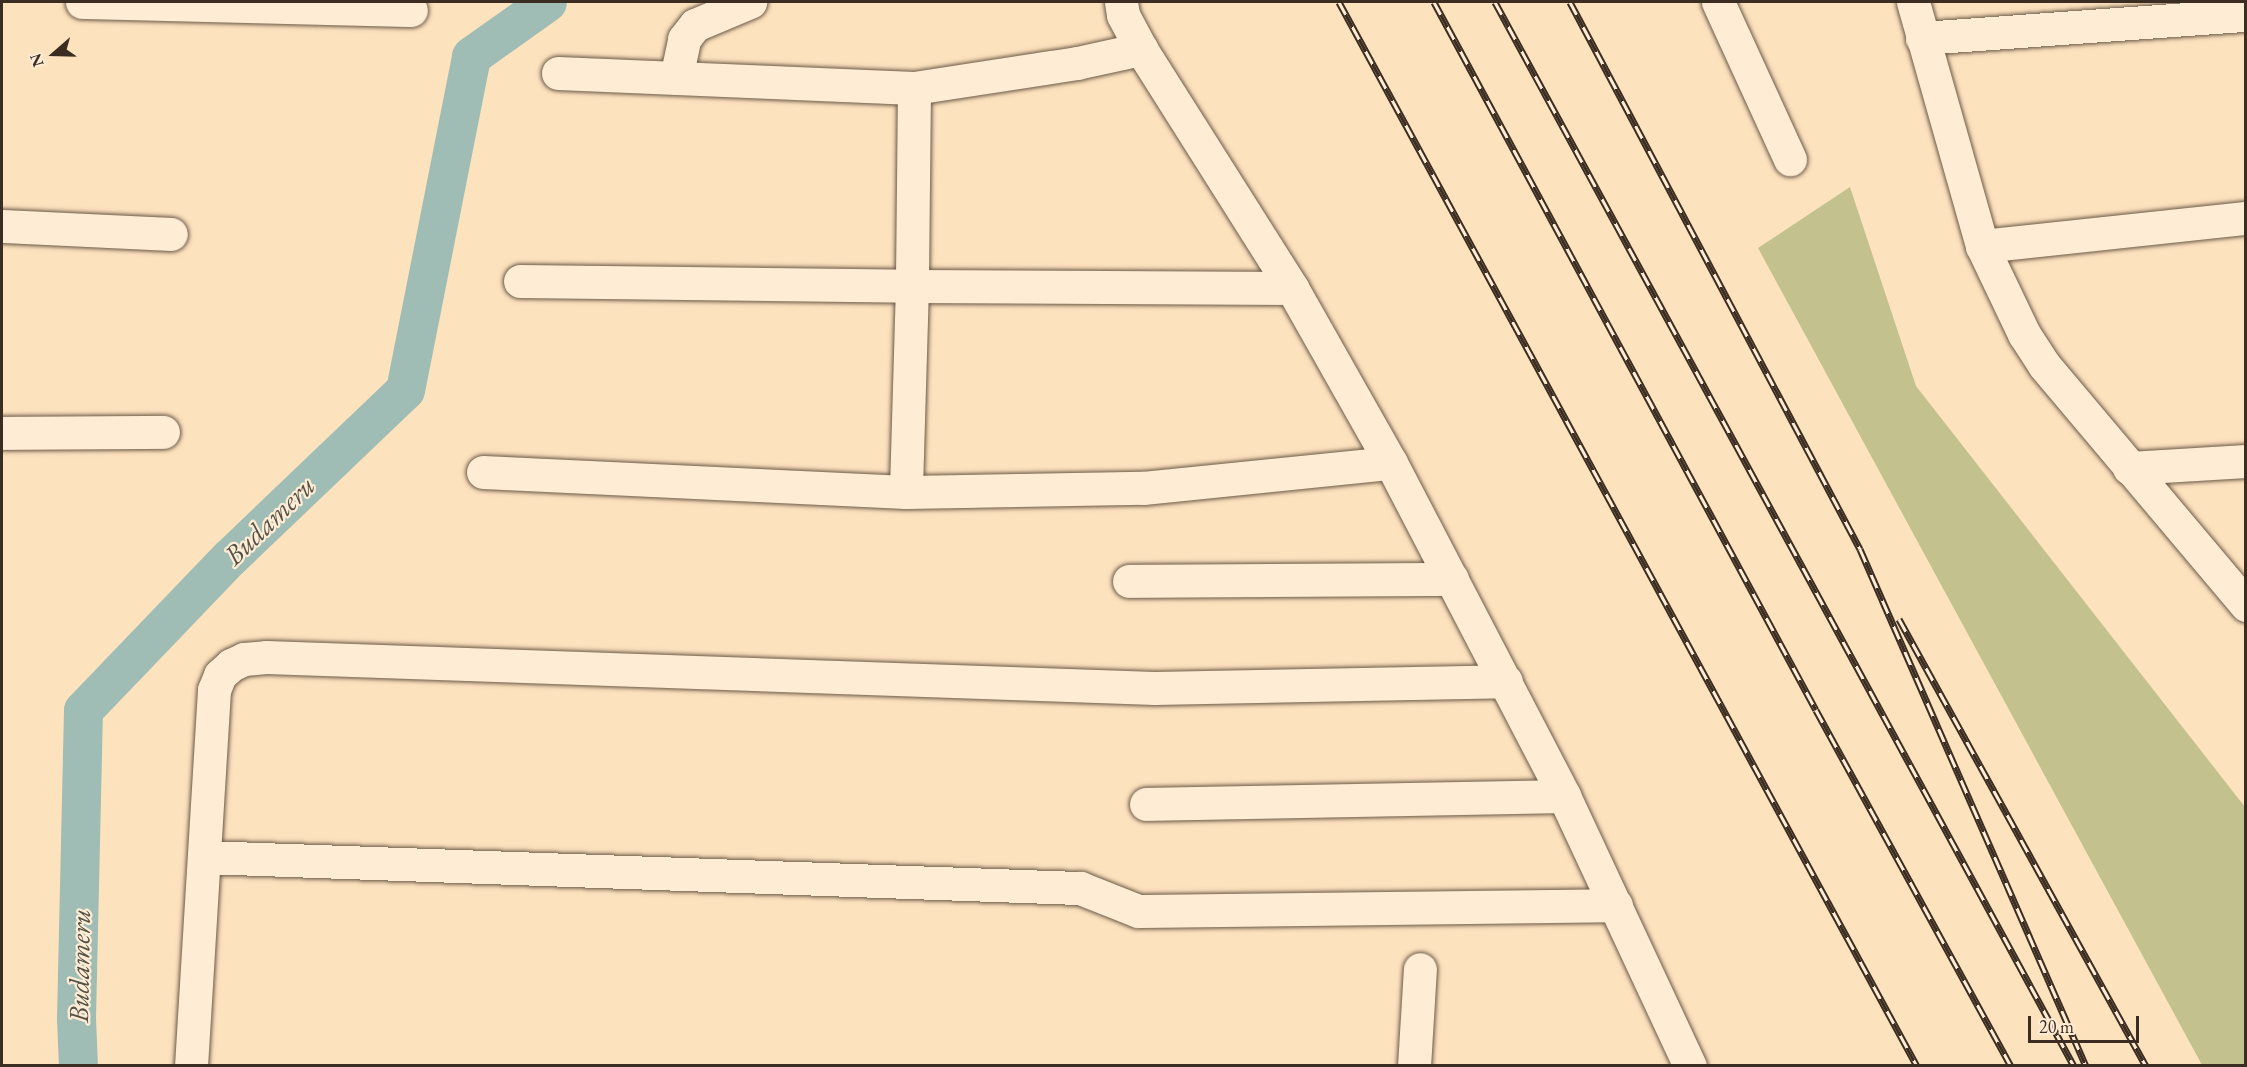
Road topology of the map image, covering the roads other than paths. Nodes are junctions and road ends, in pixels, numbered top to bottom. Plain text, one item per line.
1 (82, 2) edge
2 (750, 2) edge
3 (1121, 2) edge
4 (1718, 2) edge
5 (1913, 2) edge
6 (411, 10) dead end
7 (2246, 15) edge
8 (1922, 38) junction
9 (1141, 49) junction
10 (558, 73) dead end
11 (676, 78) junction
12 (914, 87) junction
13 (1790, 159) dead end
14 (2246, 218) edge
15 (2, 226) edge
16 (171, 234) dead end
17 (1982, 246) junction
18 (520, 280) dead end
19 (912, 286) junction
20 (1292, 288) junction
21 (163, 432) dead end
22 (2, 433) edge
23 (2246, 461) edge
24 (1391, 463) junction
25 (2129, 468) junction
26 (483, 472) dead end
27 (906, 492) junction
28 (1452, 579) junction
29 (1129, 581) dead end
30 (2246, 605) edge
31 (1506, 681) junction
32 (1564, 796) junction
33 (1146, 804) dead end
34 (204, 857) junction
35 (1616, 905) junction
36 (1420, 969) dead end
37 (191, 1065) edge
38 (1414, 1065) edge
39 (1690, 1065) edge

1 - 6 street
2 - 11 street
3 - 9 street
4 - 13 street
5 - 8 street
7 - 8 street
8 - 17 street
9 - 12 street
9 - 20 street
10 - 11 street
11 - 12 street
12 - 19 street
14 - 17 street
15 - 16 street
17 - 25 street
18 - 19 street
19 - 20 street
19 - 27 street
20 - 24 street
21 - 22 street
23 - 25 street
24 - 27 street
24 - 28 street
25 - 30 street
26 - 27 street
28 - 29 street
28 - 31 street
31 - 32 street
31 - 34 street
32 - 33 street
32 - 35 street
34 - 35 street
34 - 37 street
35 - 39 street
36 - 38 street

